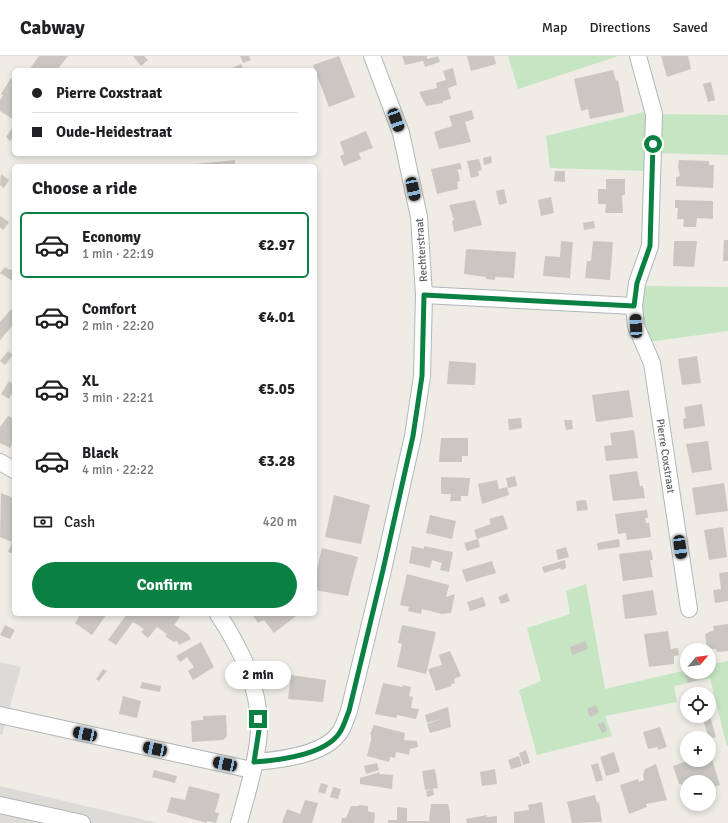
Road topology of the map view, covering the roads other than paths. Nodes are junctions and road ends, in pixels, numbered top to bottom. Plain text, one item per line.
1 (372, 56) edge
2 (638, 56) edge
3 (424, 295) junction
4 (634, 306) junction
5 (0, 462) edge
6 (12, 469) edge
7 (689, 609) dead end
8 (219, 616) edge
9 (0, 715) edge
10 (253, 766) junction
11 (0, 805) edge
12 (82, 823) edge
13 (239, 823) edge

1 - 3 street, Rechterstraat
2 - 4 street, Pierre Coxstraat
3 - 4 street
3 - 10 street, Rechterstraat
4 - 7 street, Pierre Coxstraat
5 - 6 street
8 - 10 street
9 - 10 street, Rechterstraat
10 - 13 street
11 - 12 street

